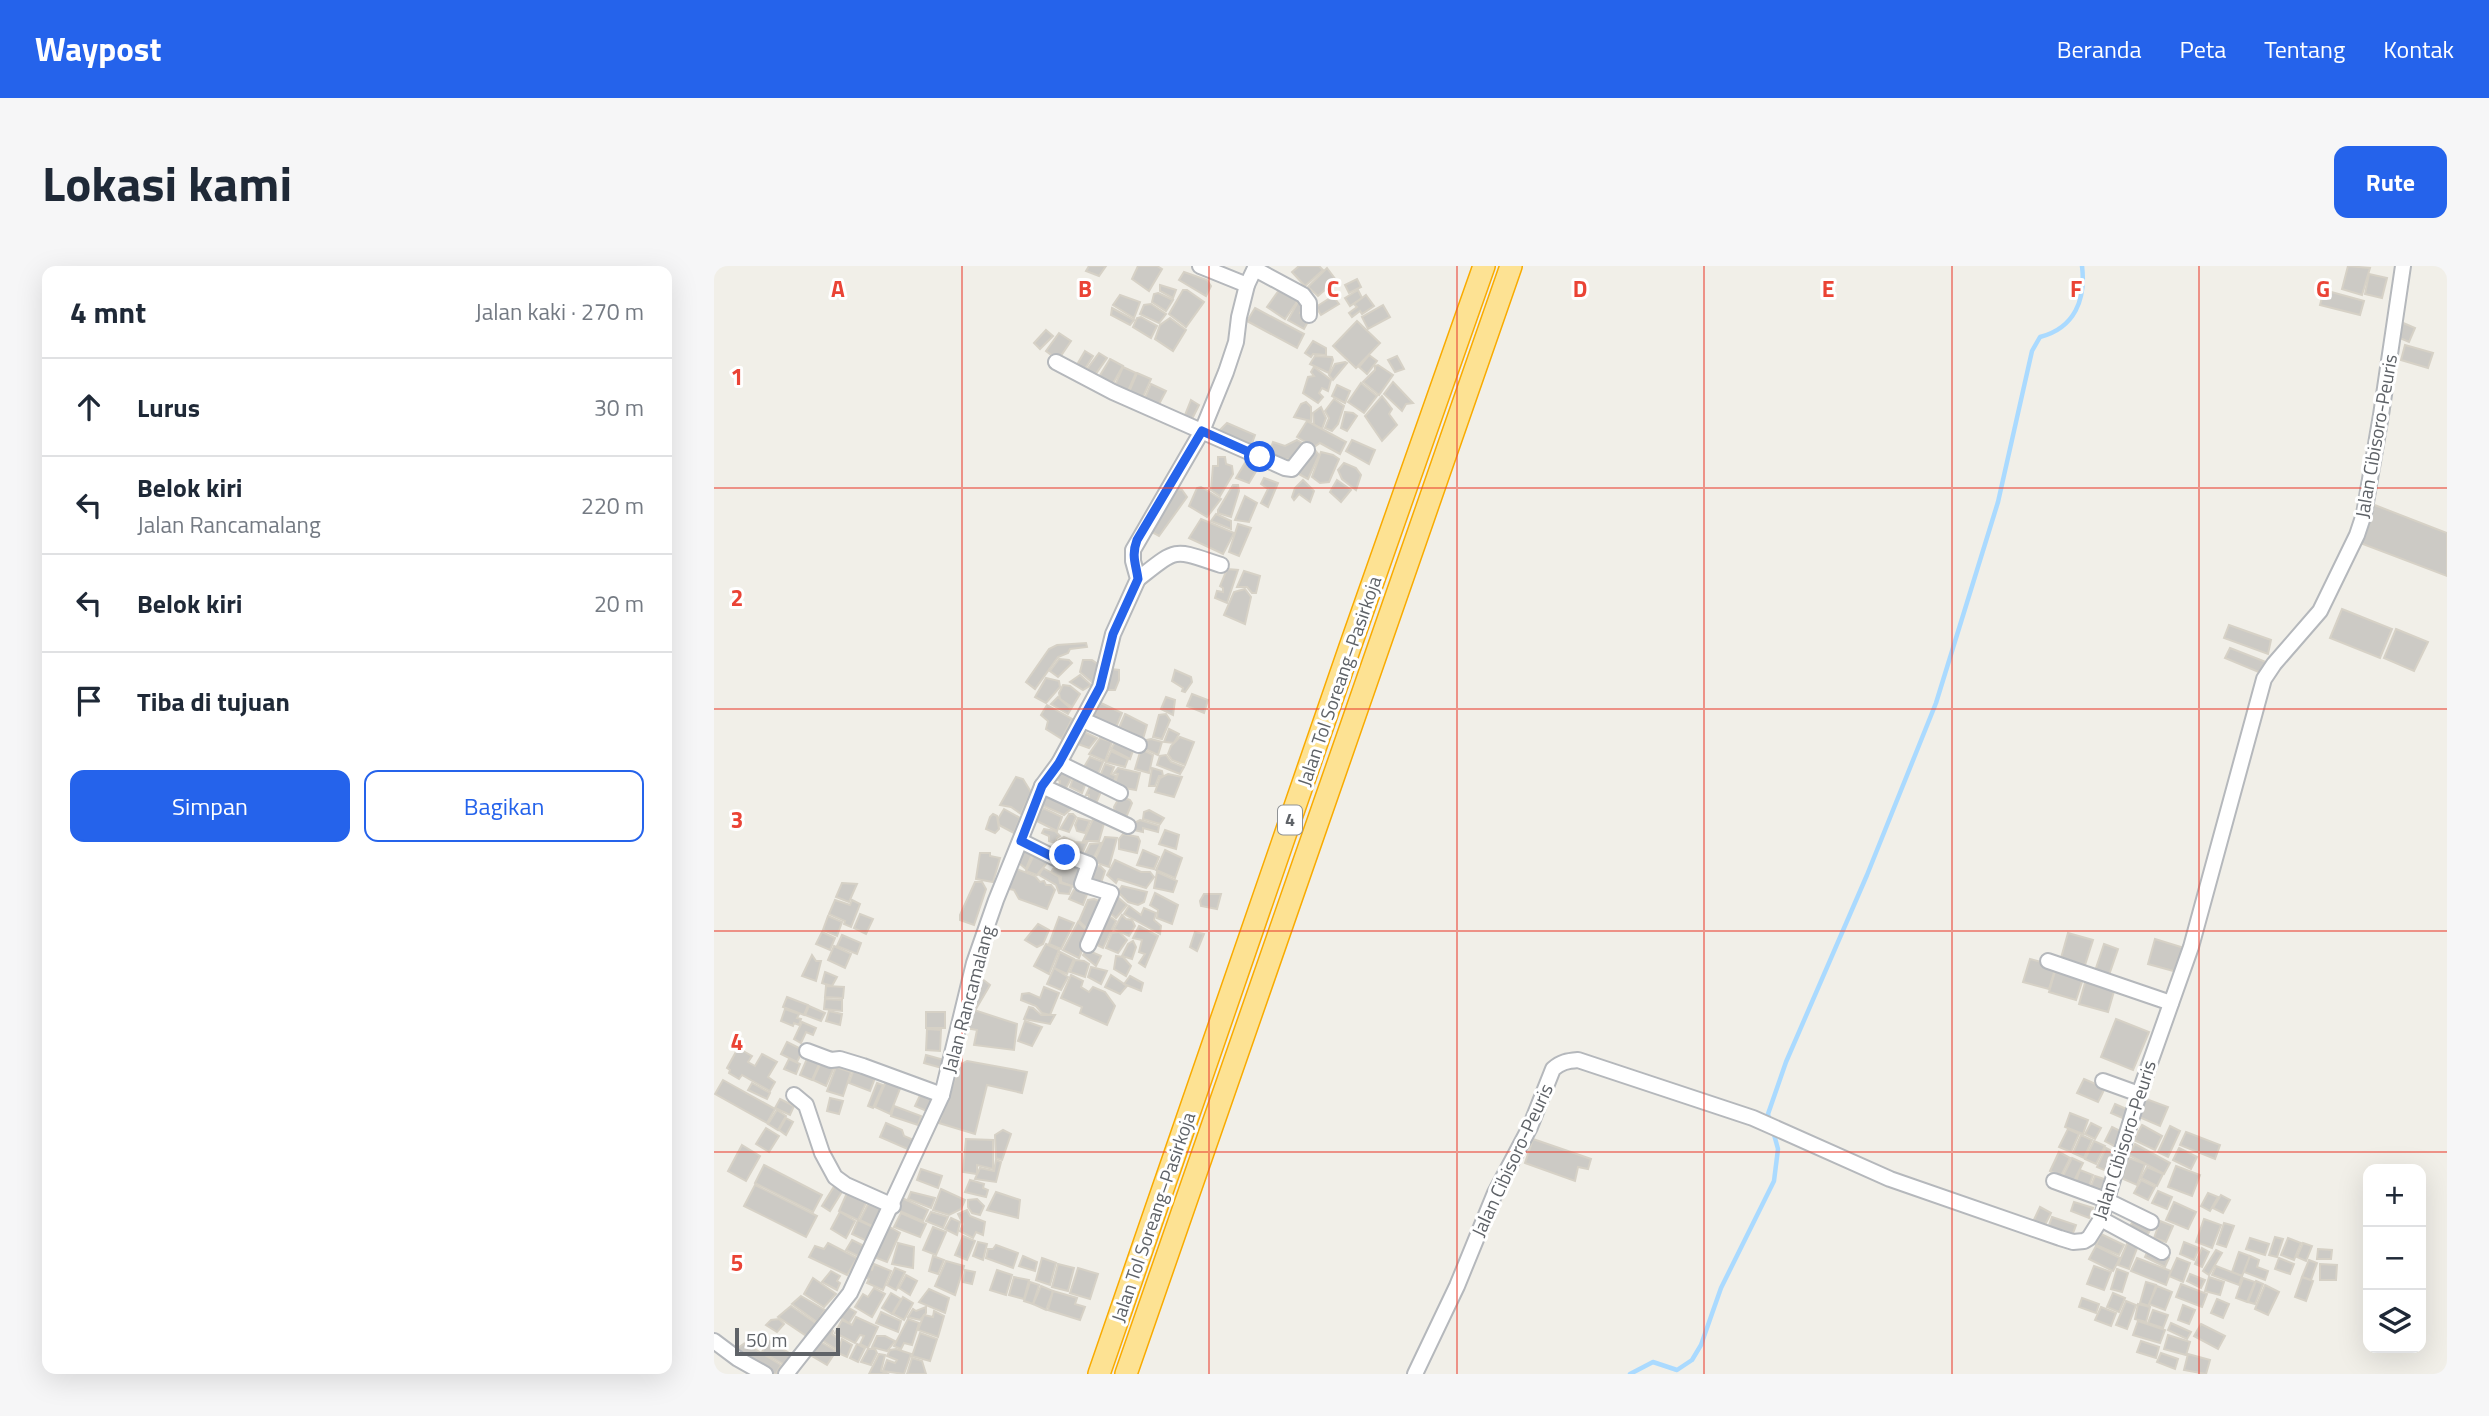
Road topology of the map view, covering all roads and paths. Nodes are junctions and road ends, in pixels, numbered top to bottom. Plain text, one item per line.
1 (1200, 266) edge
2 (1484, 266) edge
3 (1511, 266) edge
4 (2403, 266) edge
5 (1259, 270) edge
6 (1247, 285) junction
7 (1309, 315) dead end
8 (1056, 362) dead end
9 (1202, 431) junction
10 (1307, 450) dead end
11 (1221, 565) dead end
12 (1137, 574) junction
13 (1083, 720) junction
14 (1139, 745) dead end
15 (1059, 763) junction
16 (1042, 786) junction
17 (1120, 793) dead end
18 (1128, 826) dead end
19 (1021, 841) junction
20 (1088, 945) dead end
21 (2048, 961) dead end
22 (2171, 1003) junction
23 (807, 1051) dead end
24 (2103, 1081) dead end
25 (2138, 1094) junction
26 (794, 1095) dead end
27 (942, 1095) junction
28 (2054, 1181) dead end
29 (2106, 1200) junction
30 (892, 1206) junction
31 (2101, 1219) junction
32 (2151, 1222) dead end
33 (2162, 1252) dead end
34 (714, 1341) edge
35 (765, 1374) edge
36 (786, 1374) edge
37 (1099, 1374) edge
38 (1126, 1374) edge
39 (1415, 1374) edge

1 - 6 street
2 - 37 highway, Jalan Tol Soreang–Pasirkoja / 4
3 - 38 highway, Jalan Tol Soreang–Pasirkoja / 4
4 - 22 street, Jalan Cibisoro-Peuris
5 - 6 street, Jalan Rancamalang
5 - 7 street
6 - 9 street, Jalan Rancamalang
8 - 9 street
9 - 10 street
9 - 12 street, Jalan Rancamalang
11 - 12 street
12 - 13 street, Jalan Rancamalang
13 - 14 street
13 - 15 street, Jalan Rancamalang
15 - 16 street, Jalan Rancamalang
15 - 17 street
16 - 18 street
16 - 19 street, Jalan Rancamalang
19 - 20 street
19 - 27 street, Jalan Rancamalang
21 - 22 street
22 - 25 street, Jalan Cibisoro-Peuris
23 - 27 street
24 - 25 street
25 - 29 street, Jalan Cibisoro-Peuris
26 - 30 street
27 - 30 street, Jalan Rancamalang
28 - 29 street
29 - 31 street, Jalan Cibisoro-Peuris
29 - 32 street
30 - 36 street, Jalan Rancamalang
31 - 33 street
31 - 39 street, Jalan Cibisoro-Peuris
34 - 35 street

